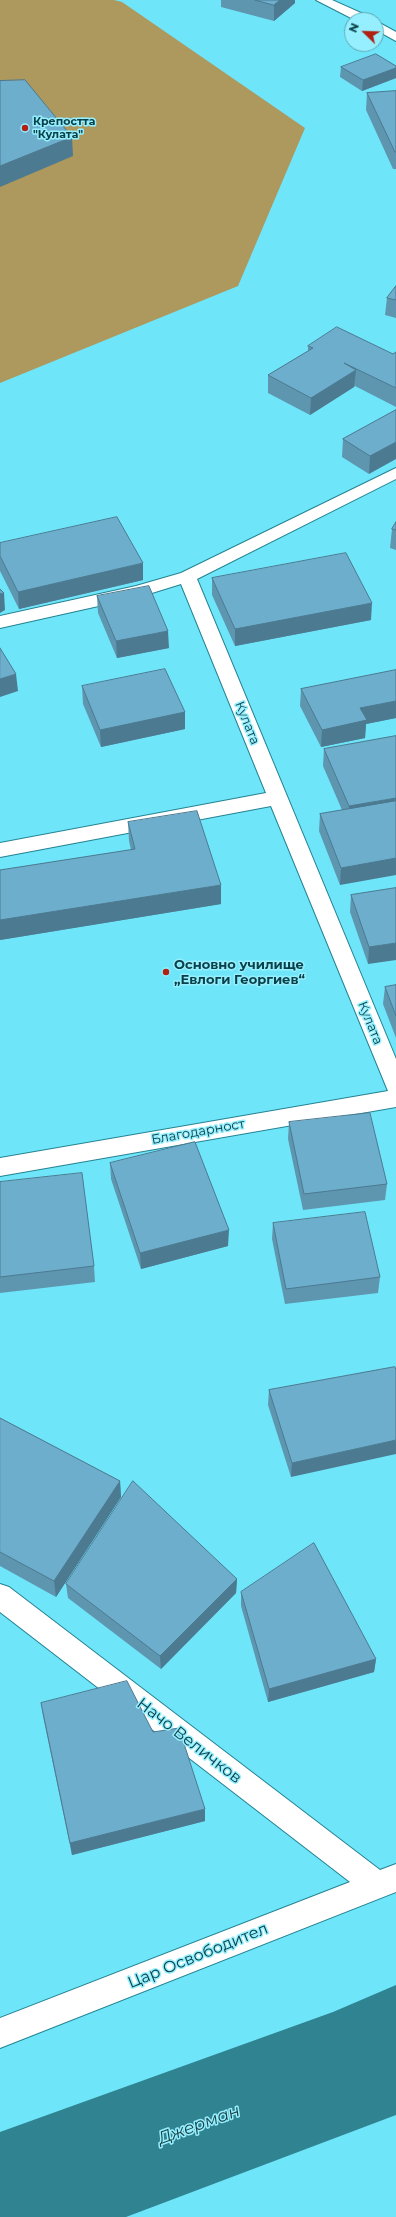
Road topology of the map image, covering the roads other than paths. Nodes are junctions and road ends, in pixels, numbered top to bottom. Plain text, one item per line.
1 (322, 0) edge
2 (348, 12) edge
3 (384, 29) edge
4 (394, 34) edge
5 (396, 473) edge
6 (187, 577) junction
7 (0, 622) edge
8 (278, 798) junction
9 (0, 850) edge
10 (396, 1085) edge
11 (396, 1098) edge
12 (0, 1167) edge
13 (0, 1596) edge
14 (387, 1882) edge
15 (0, 2033) edge

1 - 2 street
3 - 4 street
5 - 6 street
6 - 7 street
6 - 8 street, Кулата
8 - 9 street
8 - 10 street, Кулата
11 - 12 street, Благодарност
13 - 14 street, Начо Величков
14 - 15 street, Цар Освободител

